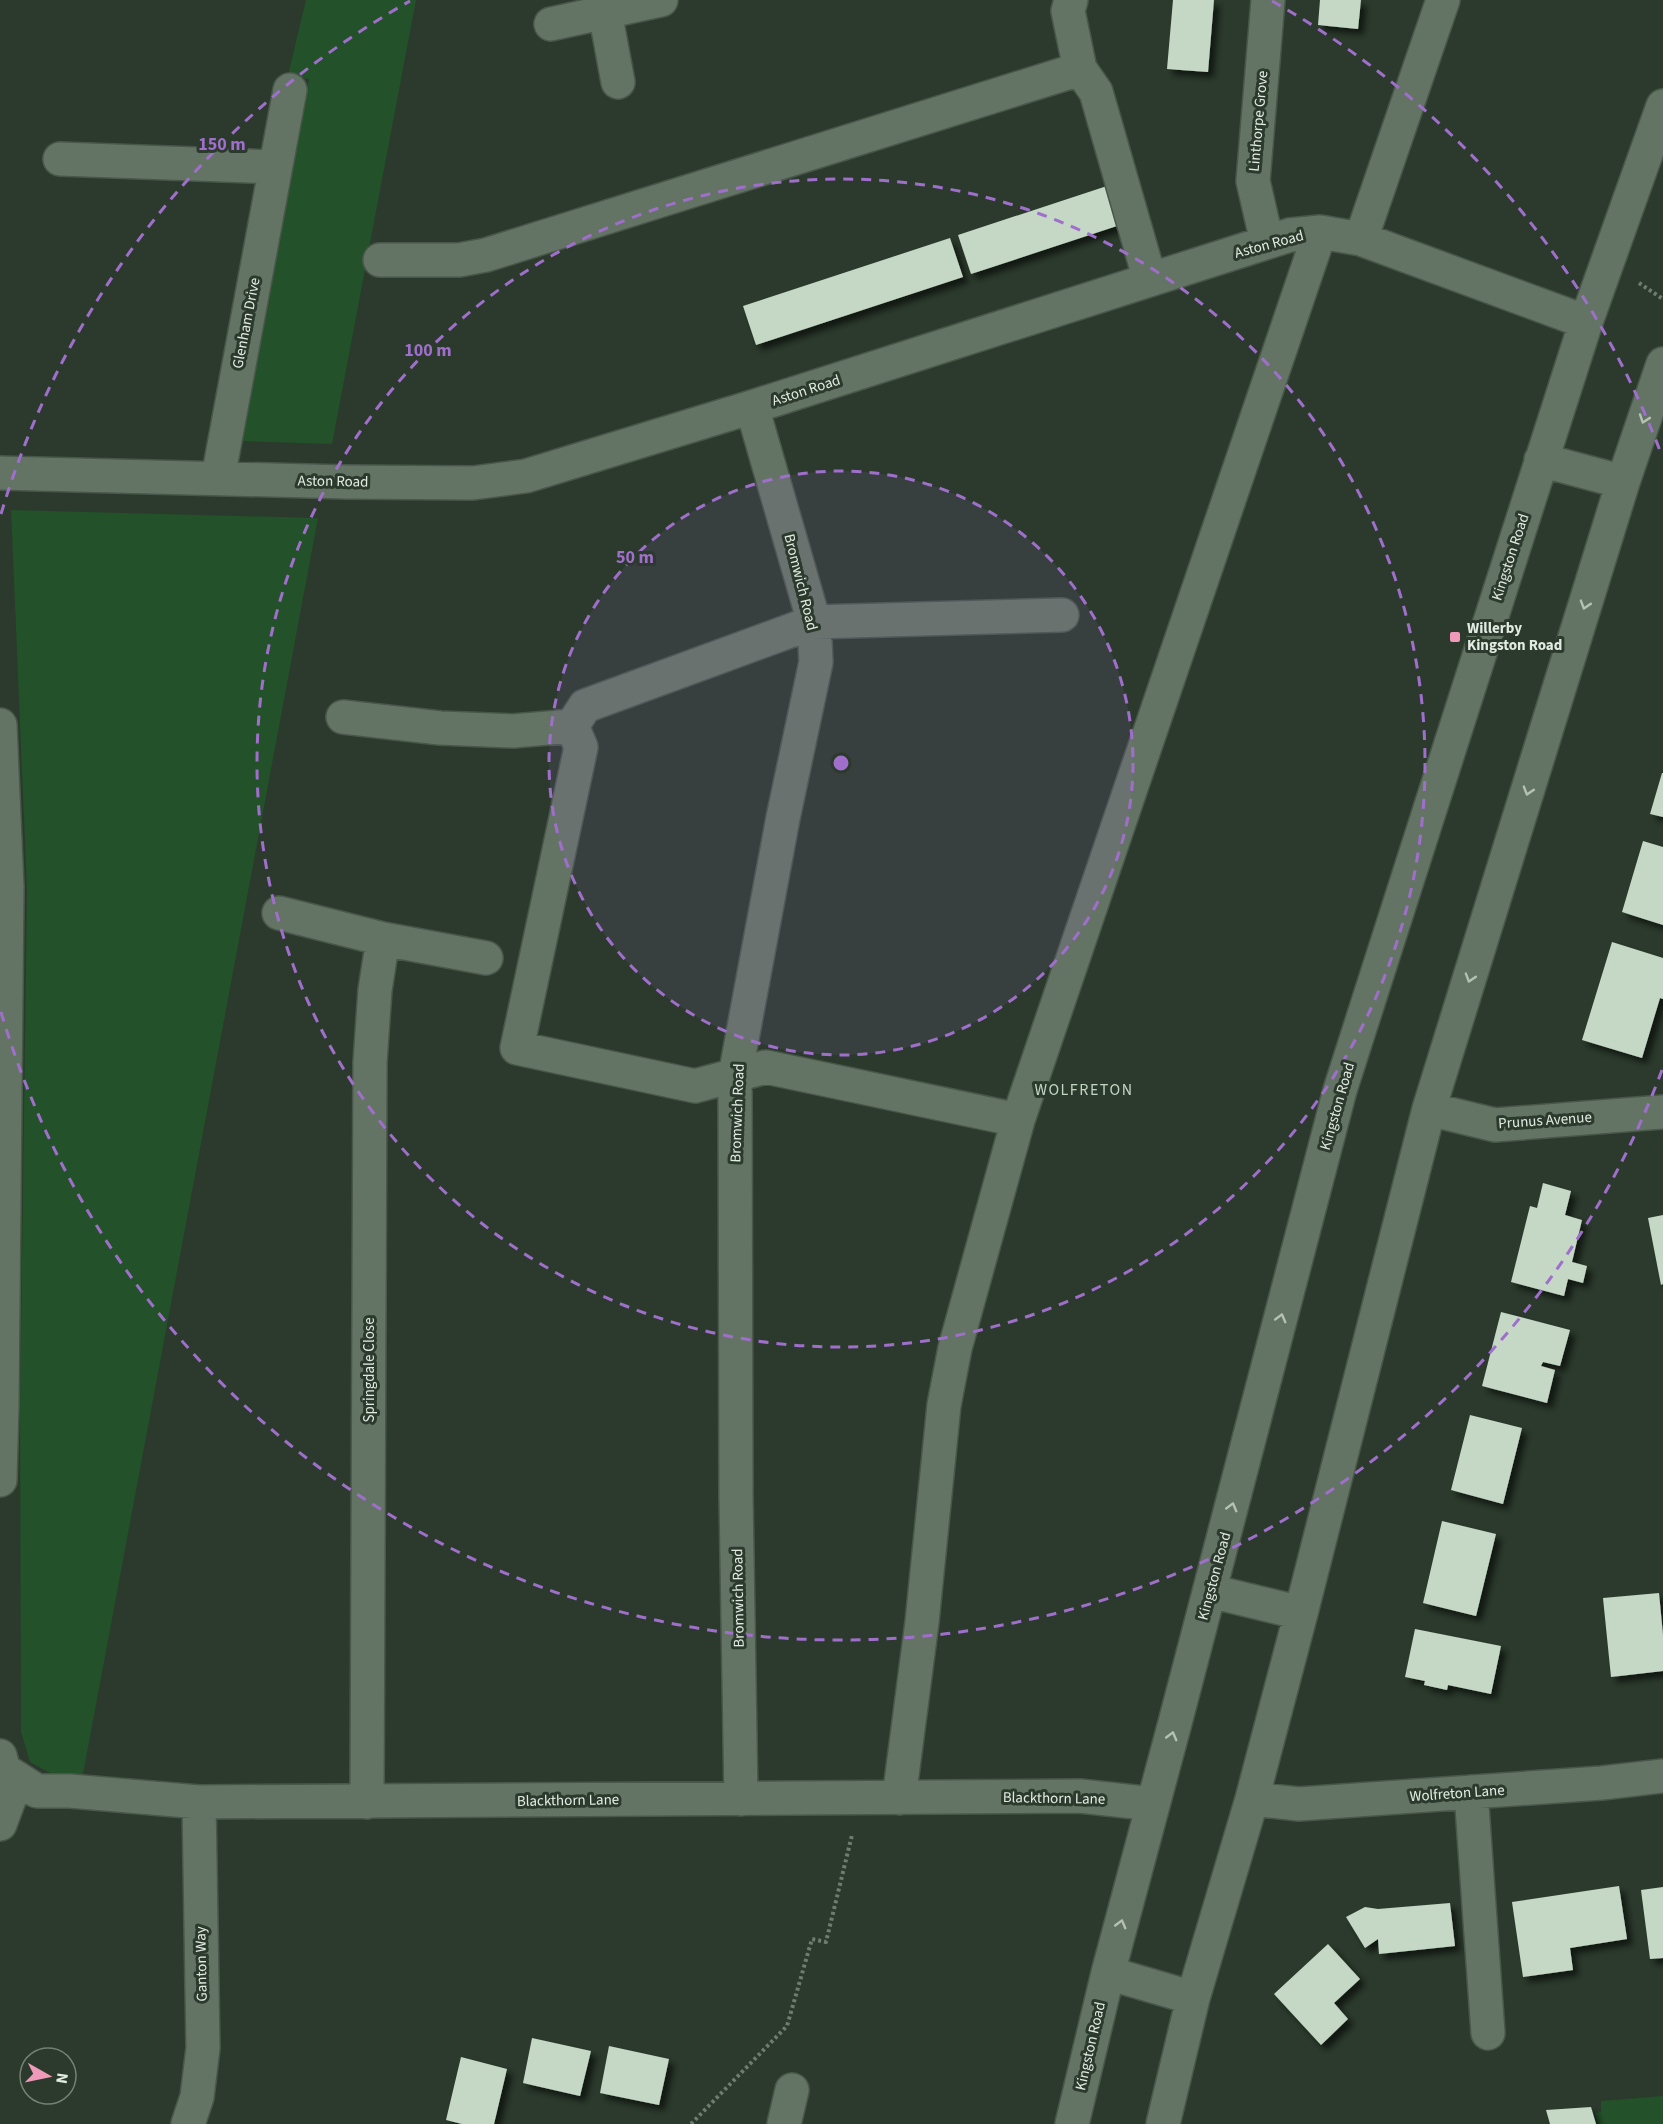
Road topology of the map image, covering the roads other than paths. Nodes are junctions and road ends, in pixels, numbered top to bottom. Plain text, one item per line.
1 (661, 0) edge
2 (1071, 0) edge
3 (1268, 0) edge
4 (1443, 0) edge
5 (604, 12) junction
6 (551, 24) dead end
7 (1080, 69) junction
8 (618, 82) dead end
9 (290, 90) dead end
10 (1663, 106) edge
11 (1655, 148) edge
12 (60, 159) dead end
13 (275, 167) junction
14 (1320, 232) junction
15 (1360, 240) junction
16 (1268, 242) junction
17 (380, 260) dead end
18 (1150, 280) junction
19 (1586, 322) junction
20 (1663, 364) edge
21 (752, 407) junction
22 (1541, 460) junction
23 (0, 473) edge
24 (218, 478) junction
25 (1623, 482) junction
26 (1062, 615) dead end
27 (814, 622) junction
28 (343, 717) dead end
29 (0, 725) edge
30 (572, 726) junction
31 (279, 913) dead end
32 (383, 939) junction
33 (486, 958) dead end
34 (735, 1076) junction
35 (1429, 1109) junction
36 (1663, 1112) edge
37 (1018, 1120) junction
38 (0, 1480) edge
39 (1210, 1592) junction
40 (1301, 1613) junction
41 (8, 1767) edge
42 (1663, 1776) edge
43 (1471, 1792) junction
44 (899, 1798) junction
45 (1252, 1798) junction
46 (741, 1799) junction
47 (367, 1802) junction
48 (199, 1803) junction
49 (1153, 1804) junction
50 (0, 1824) edge
51 (1108, 1973) junction
52 (1193, 1998) junction
53 (1488, 2032) dead end
54 (792, 2090) dead end
55 (188, 2124) edge
56 (784, 2124) edge
57 (1072, 2124) edge
58 (1163, 2124) edge

1 - 5 street
2 - 7 street
3 - 16 street, Linthorpe Grove
4 - 15 street
5 - 6 street
5 - 8 street
7 - 17 street
7 - 18 street
9 - 13 street, Glenham Drive
10 - 11 street, Kingston Road
11 - 19 street, Kingston Road
12 - 13 street
13 - 24 street, Glenham Drive
14 - 15 street, Aston Road
14 - 16 street, Aston Road
14 - 37 street
15 - 19 street, Aston Road
16 - 18 street, Aston Road
18 - 21 street, Aston Road
19 - 22 street, Kingston Road
20 -> 25 street
21 - 24 street, Aston Road
21 - 27 street, Bromwich Road
22 - 25 street
39 -> 22 street, Kingston Road
23 - 24 street, Aston Road
25 -> 35 street
26 - 27 street
27 - 30 street
27 - 34 street, Bromwich Road
28 - 30 street
29 - 38 street
30 - 34 street
31 - 32 street
32 - 33 street
32 - 47 street, Springdale Close
34 - 37 street
34 - 46 street, Bromwich Road
35 - 36 street, Prunus Avenue
35 - 40 street
37 - 44 street
39 - 40 street
49 -> 39 street, Kingston Road
40 - 45 street
41 - 48 street, Blackthorn Lane
41 - 50 street
42 - 43 street, Wolfreton Lane
43 - 45 street, Wolfreton Lane
43 - 53 street
44 - 46 street, Blackthorn Lane
44 - 49 street, Blackthorn Lane
45 - 52 street
46 - 47 street, Blackthorn Lane
47 - 48 street, Blackthorn Lane
48 - 55 street, Ganton Way
51 -> 49 street, Kingston Road
51 - 52 street
51 - 57 street, Kingston Road
52 - 58 street
54 - 56 street

